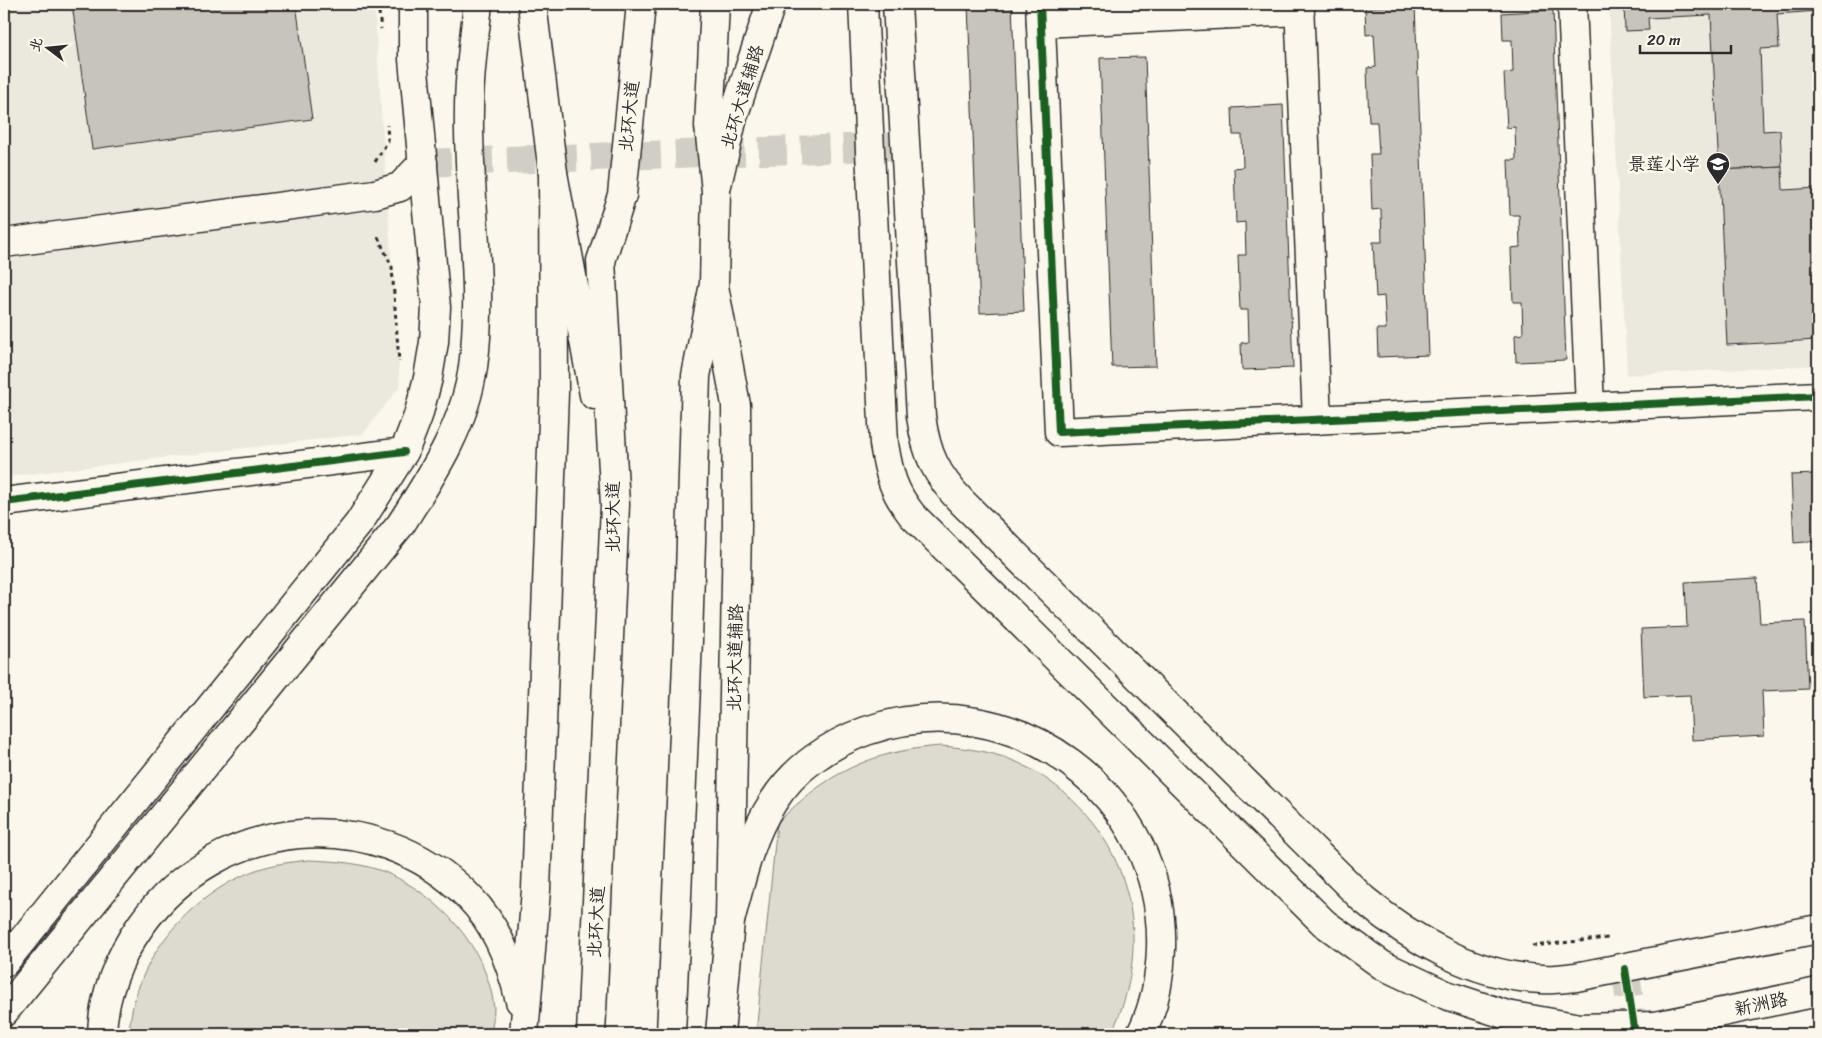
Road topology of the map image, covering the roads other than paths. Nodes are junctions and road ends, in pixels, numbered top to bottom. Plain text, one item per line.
1 (413, 4) edge
2 (478, 4) edge
3 (532, 4) edge
4 (642, 4) edge
5 (715, 4) edge
6 (771, 4) edge
7 (863, 4) edge
8 (897, 4) edge
9 (1572, 4) edge
10 (1300, 7) edge
11 (1041, 13) edge
12 (423, 163) junction
13 (553, 173) junction
14 (716, 191) junction
15 (4, 243) edge
16 (714, 284) junction
17 (1818, 396) edge
18 (1590, 407) junction
19 (1317, 420) junction
20 (404, 452) junction
21 (4, 502) edge
22 (615, 505) junction
23 (730, 921) junction
24 (1818, 930) edge
25 (4, 963) edge
26 (1818, 992) edge
27 (4, 1012) edge
28 (1654, 1026) junction
29 (102, 1034) edge
30 (524, 1034) edge
31 (590, 1034) edge
32 (671, 1034) edge
33 (720, 1034) edge
34 (1141, 1034) edge
35 (1615, 1034) edge

1 - 12 main road
2 - 27 main road
3 - 13 main road
4 - 22 main road, 北环大道
5 - 14 main road
6 - 14 main road, 北环大道辅路
7 - 28 main road
8 - 24 main road
9 - 18 main road
10 - 11 main road
10 - 19 main road
11 - 19 main road
12 - 15 main road
12 - 20 main road
13 - 22 main road
13 - 30 main road
14 - 16 main road
16 - 23 main road, 北环大道辅路
16 - 32 main road
17 - 18 main road
18 - 19 main road
20 - 21 main road
20 - 25 main road
22 - 31 main road, 北环大道
23 - 33 main road, 北环大道辅路
23 - 34 main road
26 - 28 main road, 新洲路
28 - 35 main road, 新洲路
29 - 30 main road

